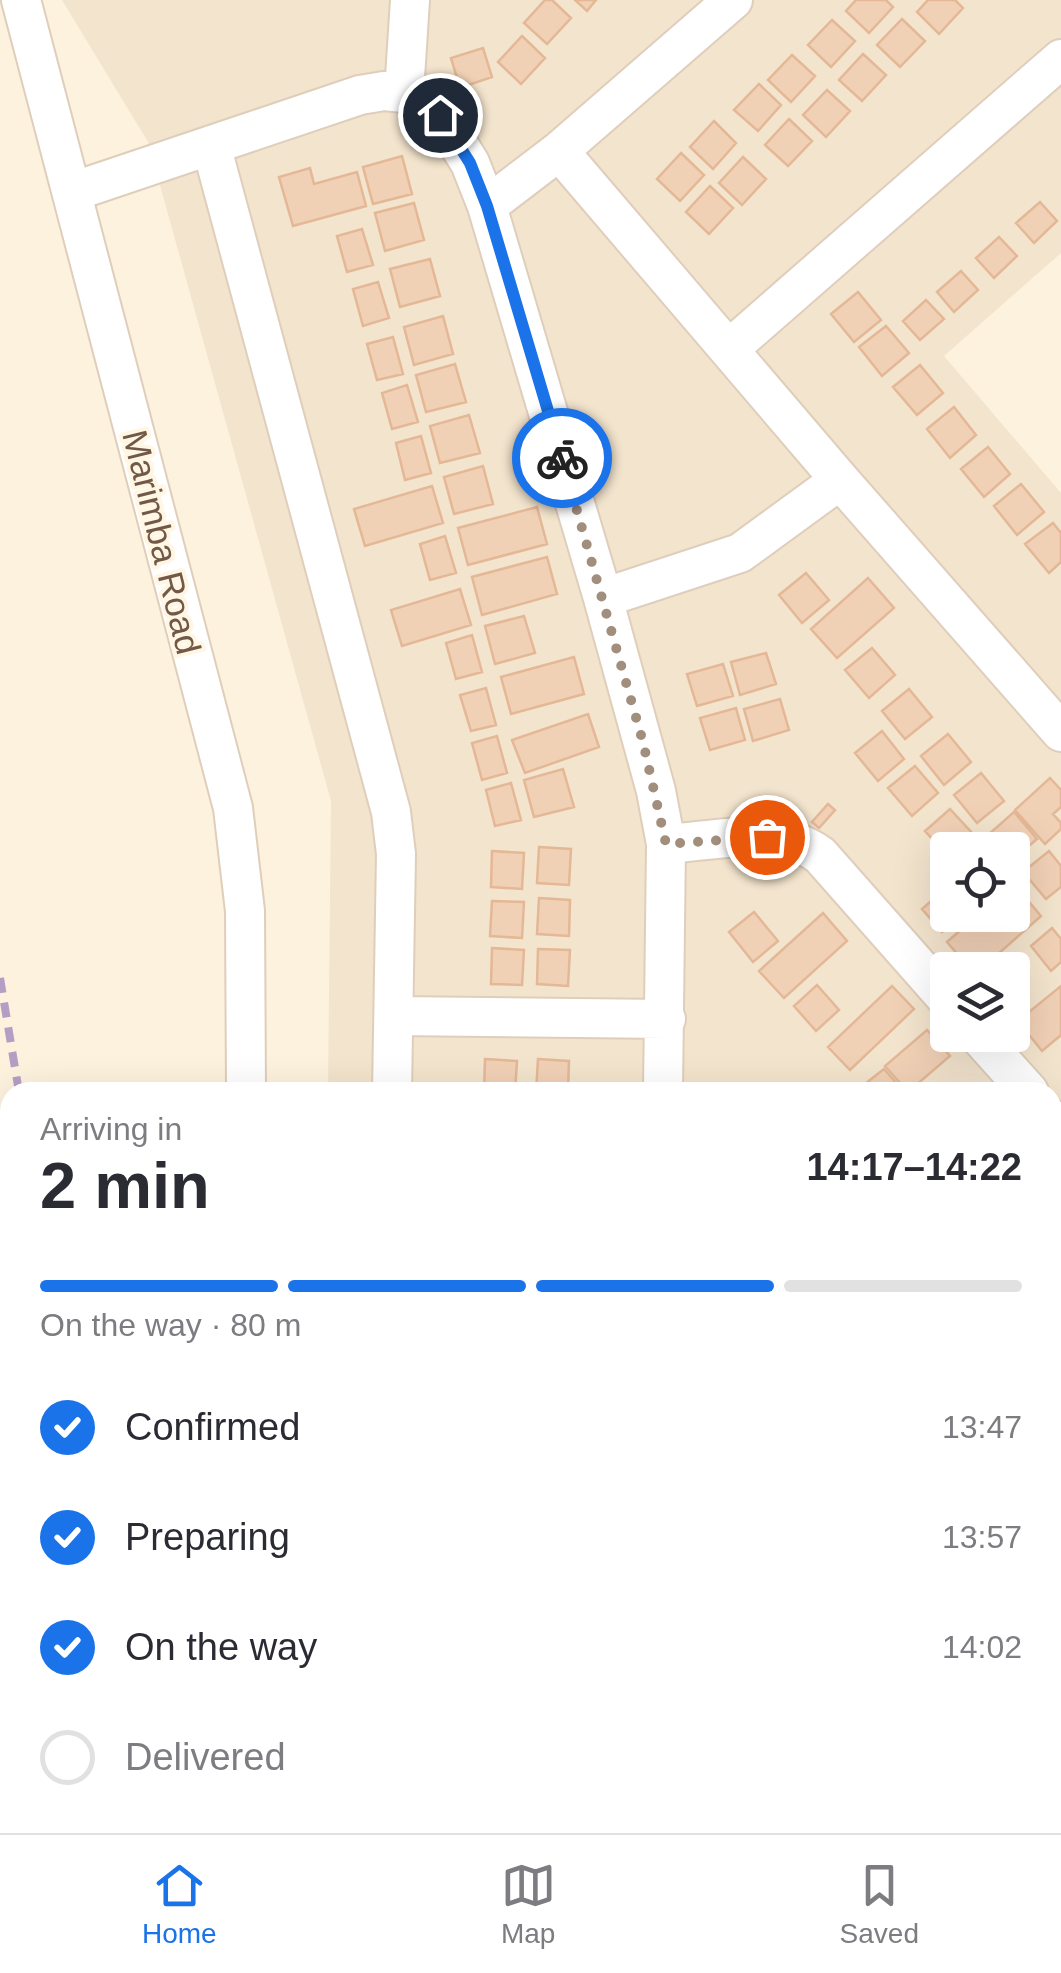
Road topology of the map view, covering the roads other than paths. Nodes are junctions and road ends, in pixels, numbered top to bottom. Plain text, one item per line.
1 (20, 0) edge
2 (410, 0) edge
3 (733, 0) edge
4 (1061, 59) edge
5 (404, 92) junction
6 (211, 145) junction
7 (559, 151) junction
8 (72, 192) junction
9 (487, 206) junction
10 (730, 349) junction
11 (840, 480) junction
12 (603, 598) junction
13 (1061, 732) edge
14 (666, 844) junction
15 (930, 980) edge
16 (394, 1016) junction
17 (666, 1018) junction
18 (993, 1052) edge
19 (246, 1082) edge
20 (392, 1082) edge
21 (663, 1082) edge
22 (1020, 1082) edge

1 - 8 street, Marimba Road
2 - 5 street
3 - 7 street
4 - 10 street
5 - 6 street
5 - 9 street
6 - 8 street
6 - 16 street
7 - 9 street
7 - 10 street
8 - 19 street, Marimba Road
9 - 12 street
10 - 11 street
11 - 12 street
11 - 13 street
12 - 14 street
14 - 15 street
14 - 17 street
16 - 17 street
16 - 20 street
17 - 21 street
18 - 22 street

